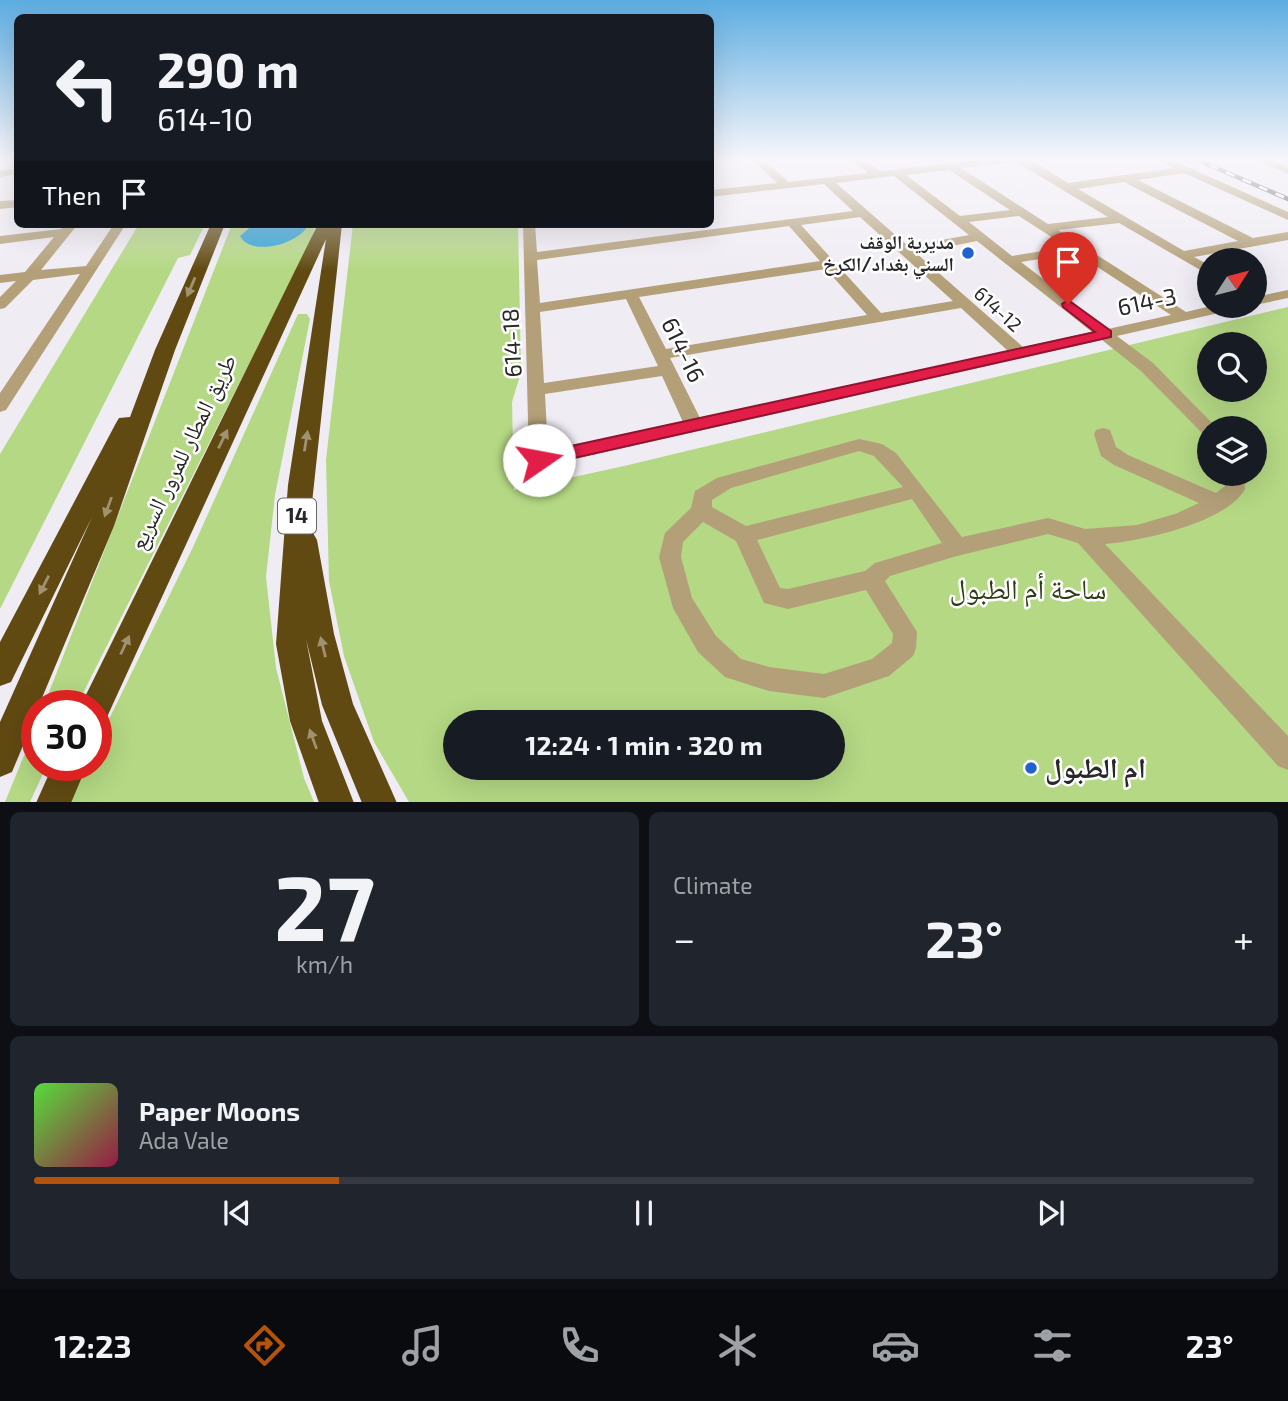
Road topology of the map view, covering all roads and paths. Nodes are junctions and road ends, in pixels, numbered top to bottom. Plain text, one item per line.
1 (843, 195) edge
2 (926, 195) edge
3 (999, 195) edge
4 (1081, 195) edge
5 (1159, 195) edge
6 (1242, 195) edge
7 (1020, 212) junction
8 (863, 213) junction
9 (1288, 216) edge
10 (1121, 219) junction
11 (958, 220) junction
12 (792, 222) junction
13 (69, 228) edge
14 (118, 228) edge
15 (216, 228) edge
16 (323, 228) edge
17 (335, 228) edge
18 (529, 228) edge
19 (1045, 228) junction
20 (1288, 236) edge
21 (980, 237) junction
22 (0, 240) edge
23 (1252, 243) junction
24 (1078, 249) junction
25 (905, 251) junction
26 (1181, 255) junction
27 (530, 257) junction
28 (1011, 260) junction
29 (830, 264) junction
30 (1197, 264) edge
31 (92, 269) junction
32 (29, 276) junction
33 (0, 279) edge
34 (631, 294) junction
35 (1288, 294) edge
36 (1267, 298) edge
37 (964, 303) junction
38 (0, 305) edge
39 (534, 308) junction
40 (1197, 314) edge
41 (1184, 317) junction
42 (878, 318) junction
43 (1106, 334) junction
44 (165, 350) junction
45 (1020, 353) junction
46 (664, 363) junction
47 (537, 390) junction
48 (0, 405) edge
49 (1197, 418) edge
50 (694, 425) junction
51 (1103, 434) dead end
52 (539, 460) joint
53 (300, 485) junction
54 (1235, 486) edge
55 (915, 491) junction
56 (1218, 503) junction
57 (701, 511) junction
58 (744, 535) junction
59 (1085, 537) junction
60 (957, 547) junction
61 (872, 579) junction
62 (0, 672) edge
63 (104, 690) edge
64 (1288, 756) edge
65 (0, 760) edge
66 (63, 781) edge
67 (53, 802) edge
68 (337, 802) edge
69 (380, 802) edge

1 - 8 street, 614-12
2 - 11 street
3 - 7 street
4 - 10 street
5 - 23 street
6 - 9 street
7 - 11 street
7 - 19 street
8 - 12 street
8 - 25 street, 614-12
10 - 19 street
10 - 26 street
11 - 21 street
12 - 27 street
12 - 29 street
13 - 22 street
13 - 32 street
14 - 31 street
15 -> 44 highway
63 -> 16 highway, طريق المطار للمرور السريع
53 -> 17 highway, 14
18 - 27 street, 614-18
19 - 24 street
20 - 23 street
21 - 25 street
21 - 28 street
23 - 26 street
24 - 28 street
24 - 41 street
25 - 37 street, 614-12
26 - 30 street
27 - 39 street, 614-18
28 - 43 street
29 - 34 street
29 - 42 street
31 - 32 street
31 - 48 street
32 - 33 street
32 - 38 street
34 - 39 street
34 - 46 street, 614-16
35 - 36 street
37 - 42 street
37 - 45 street, 614-12
39 - 47 street, 614-18
40 - 41 street, 614-3
41 - 43 street, 614-3
42 - 46 street
43 - 45 street, 614-3
43 - 49 street
44 -> 62 highway
44 -> 65 highway
45 - 50 street, 614-3
46 - 47 street
46 - 50 street, 614-16
47 - 52 street, 614-18
50 - 52 street, 614-3
51 - 56 street
68 -> 53 highway, 14
69 -> 53 highway, 14
54 - 56 street
55 - 57 street
55 - 58 street
55 - 60 street
56 - 59 street
57 - 58 street
57 - 61 street
58 - 61 street
59 - 60 street
59 - 64 street
60 - 61 street
66 - 67 highway

